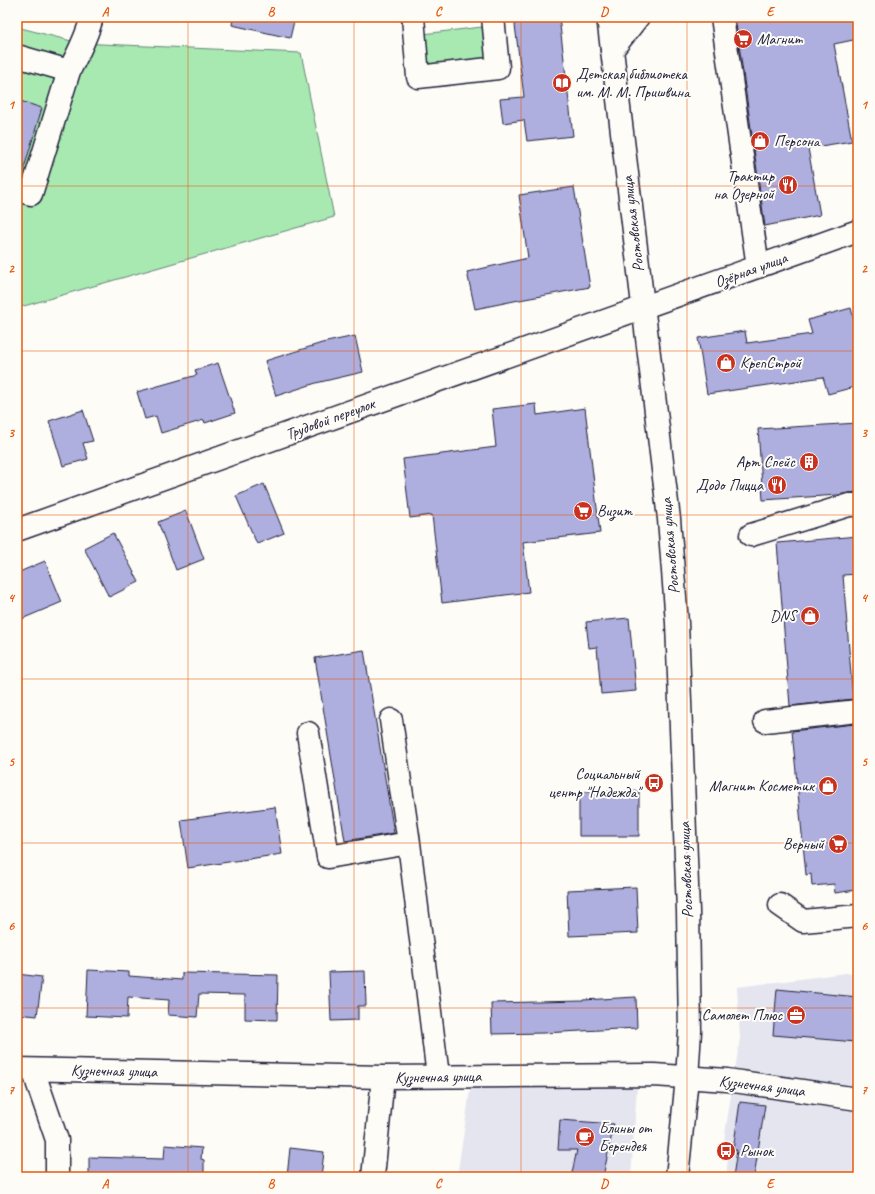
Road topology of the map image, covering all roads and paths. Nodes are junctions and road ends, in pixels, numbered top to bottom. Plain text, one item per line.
1 (92, 17) edge
2 (413, 17) edge
3 (493, 17) edge
4 (608, 17) edge
5 (638, 17) edge
6 (722, 17) edge
7 (612, 50) junction
8 (17, 56) edge
9 (73, 63) junction
10 (17, 190) edge
11 (858, 231) edge
12 (758, 267) junction
13 (643, 308) junction
14 (858, 505) edge
15 (17, 530) edge
16 (751, 535) dead end
17 (858, 711) edge
18 (391, 720) dead end
19 (765, 721) dead end
20 (308, 734) dead end
21 (409, 843) junction
22 (780, 905) dead end
23 (858, 916) edge
24 (25, 1070) edge
25 (438, 1076) junction
26 (383, 1077) junction
27 (687, 1078) junction
28 (858, 1099) edge
29 (57, 1177) edge
30 (373, 1177) edge
31 (677, 1177) edge

1 - 9 street
2 - 3 street
4 - 7 street, Ростовская улица
5 - 7 street
6 - 12 street
7 - 13 street, Ростовская улица
8 - 9 street
9 - 10 street
11 - 12 street, Озёрная улица
12 - 13 street, Озёрная улица
13 - 15 street, Трудовой переулок
13 - 27 street, Ростовская улица
14 - 16 street
17 - 19 street
18 - 21 street
20 - 21 street
21 - 25 street
22 - 23 street
24 - 26 street, Кузнечная улица
24 - 29 street
25 - 26 street, Кузнечная улица
25 - 27 street, Кузнечная улица
26 - 30 street
27 - 28 street, Кузнечная улица
27 - 31 street, Ростовская улица

